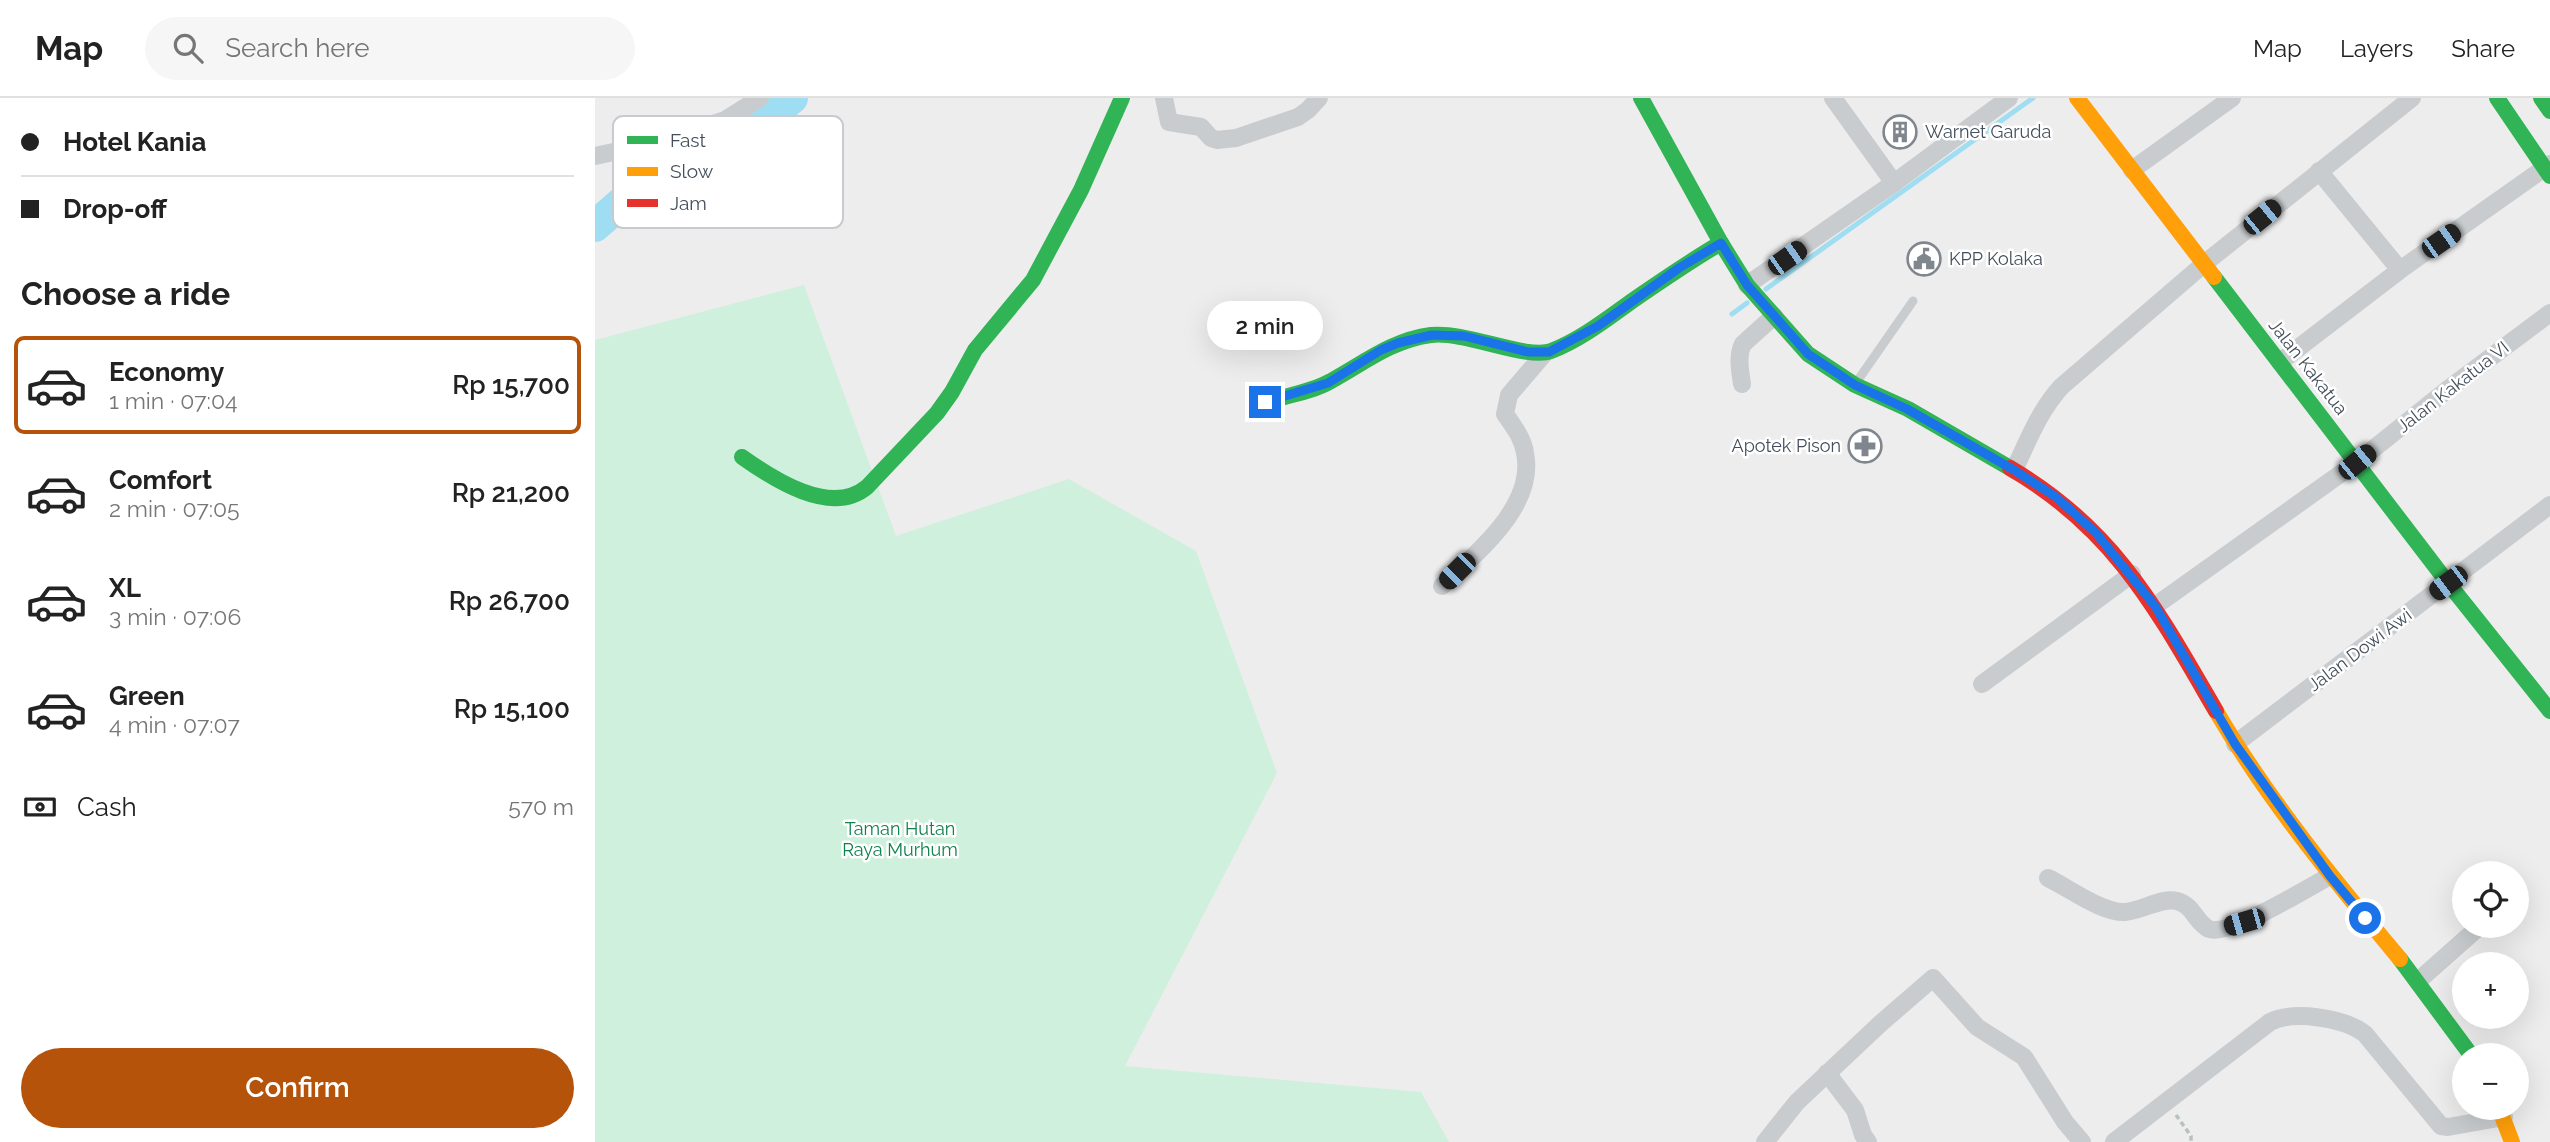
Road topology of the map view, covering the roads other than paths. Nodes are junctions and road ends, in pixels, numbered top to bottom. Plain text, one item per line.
1 (760, 98) edge
2 (1122, 98) edge
3 (1164, 98) edge
4 (1319, 98) edge
5 (1641, 98) edge
6 (1833, 98) edge
7 (2009, 98) edge
8 (2077, 98) edge
9 (2232, 98) edge
10 (2411, 98) edge
11 (2497, 98) edge
12 (2541, 98) edge
13 (2550, 111) edge
14 (731, 116) edge
15 (613, 152) edge
16 (595, 156) edge
17 (2131, 170) junction
18 (2548, 170) edge
19 (2319, 171) junction
20 (1895, 183) junction
21 (1721, 243) junction
22 (2205, 264) junction
23 (2400, 270) junction
24 (1749, 286) junction
25 (1913, 301) dead end
26 (1769, 311) junction
27 (2550, 313) edge
28 (1545, 353) junction
29 (2280, 362) junction
30 (1742, 384) dead end
31 (1855, 385) junction
32 (1265, 402) dead end
33 (741, 457) dead end
34 (2357, 462) junction
35 (2014, 470) junction
36 (2550, 505) edge
37 (2132, 574) junction
38 (2448, 583) junction
39 (1442, 586) dead end
40 (2155, 606) junction
41 (1982, 684) dead end
42 (2548, 707) edge
43 (2235, 744) junction
44 (2330, 876) junction
45 (2047, 878) dead end
46 (2466, 938) edge
47 (2418, 981) junction
48 (2462, 1043) edge
49 (1827, 1073) junction
50 (2473, 1120) edge
51 (2504, 1120) edge
52 (1862, 1140) edge
53 (1765, 1142) edge
54 (2083, 1142) edge
55 (2114, 1142) edge
56 (2512, 1142) edge

1 - 14 street
2 - 33 main road
3 - 4 street
5 - 21 main road
6 - 20 street
7 - 20 street
8 - 17 main road, Jalan Kakatua
9 - 17 street
10 - 19 street
11 - 18 main road
12 - 13 main road
15 - 16 street
17 - 22 main road, Jalan Kakatua
18 - 23 street
19 - 22 street
19 - 23 street
20 - 24 street
21 - 24 main road
21 - 28 main road
22 - 29 main road, Jalan Kakatua
22 - 35 street
23 - 29 street
24 - 26 main road
25 - 31 lane
26 - 30 street
26 - 31 main road
27 - 34 street, Jalan Kakatua VI
28 - 32 main road
28 - 39 street
29 - 34 main road, Jalan Kakatua
31 - 35 main road
34 - 38 main road, Jalan Kakatua
34 - 40 street, Jalan Kakatua VI
35 - 37 main road
36 - 38 street, Jalan Dowi Awi
37 - 40 main road
37 - 41 street
38 - 42 main road, Jalan Kakatua
38 - 43 street, Jalan Dowi Awi
40 - 43 main road
43 - 44 main road
44 - 45 street
44 - 47 main road
46 - 47 street
47 - 48 main road
49 - 52 street
49 - 53 street
49 - 54 street
50 - 55 street
51 - 56 main road

